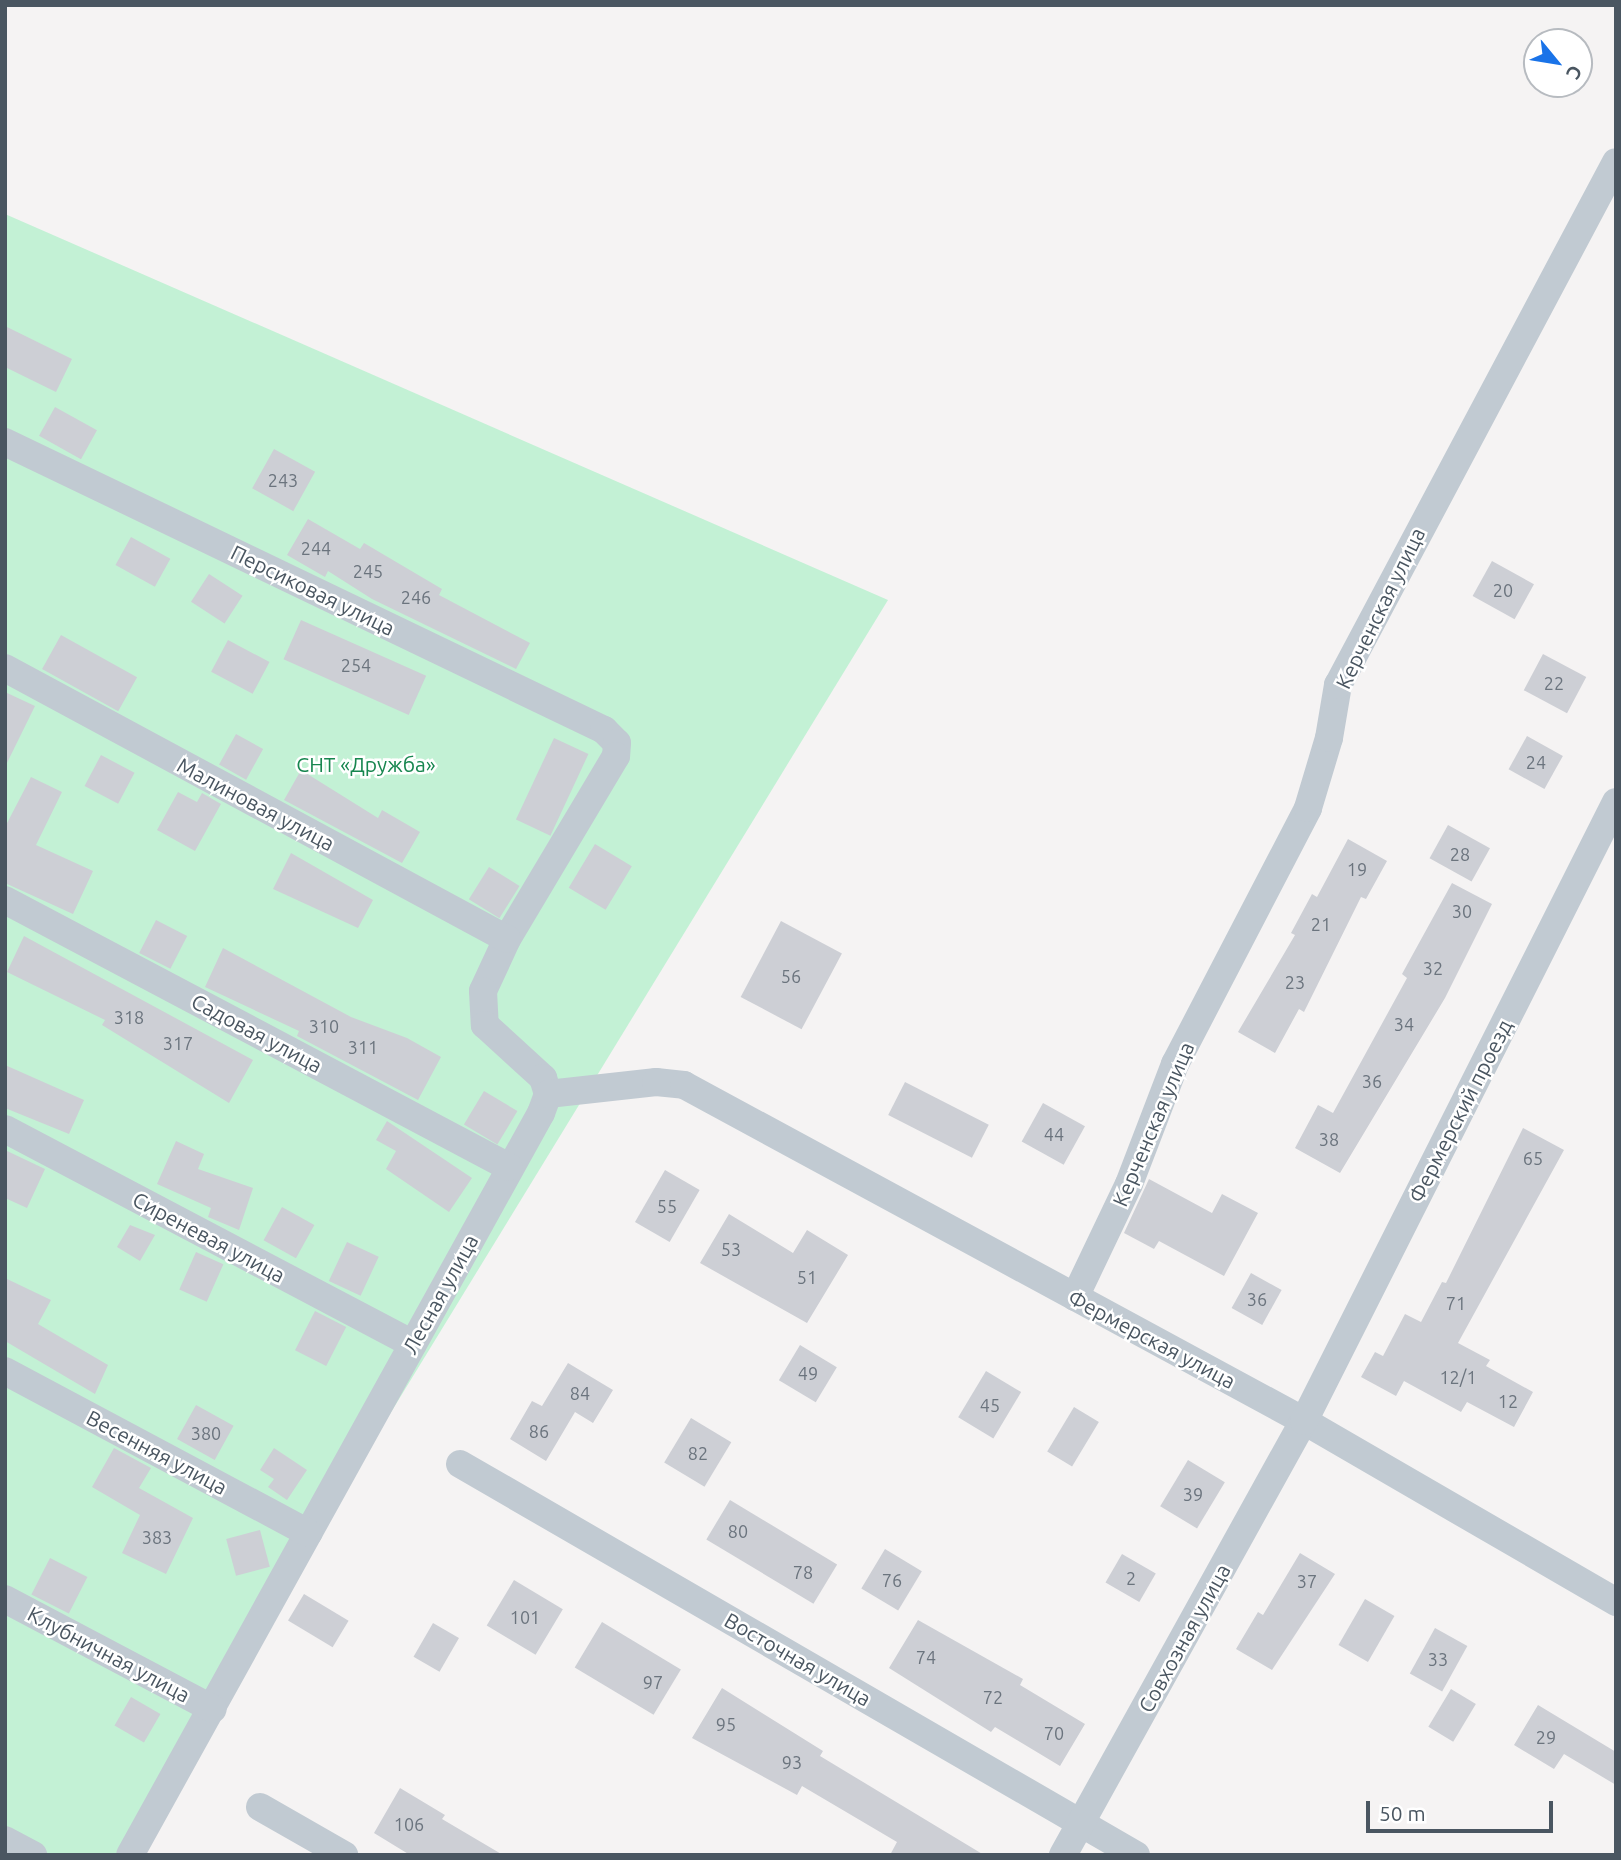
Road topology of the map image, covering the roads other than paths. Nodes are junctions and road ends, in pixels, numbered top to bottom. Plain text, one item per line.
1 (1616, 162) edge
2 (5, 442) edge
3 (5, 668) edge
4 (1616, 802) edge
5 (5, 900) edge
6 (507, 939) junction
7 (548, 1094) junction
8 (5, 1129) edge
9 (509, 1167) junction
10 (1075, 1297) junction
11 (412, 1344) junction
12 (5, 1371) edge
13 (1304, 1421) junction
14 (460, 1464) dead end
15 (309, 1533) junction
16 (5, 1600) edge
17 (1615, 1600) edge
18 (213, 1709) junction
19 (260, 1807) dead end
20 (1081, 1823) junction
21 (5, 1840) edge
22 (33, 1855) edge
23 (130, 1855) edge
24 (344, 1855) edge
25 (1063, 1855) edge
26 (1136, 1855) edge

1 - 10 street, Керченская улица
2 - 6 street, Персиковая улица
3 - 6 street, Малиновая улица
4 - 13 street, Фермерский проезд
5 - 9 street, Садовая улица
6 - 7 street
7 - 9 street, Лесная улица
7 - 10 street, Фермерская улица
8 - 11 street, Сиреневая улица
9 - 11 street, Лесная улица
10 - 13 street, Фермерская улица
11 - 15 street, Лесная улица
12 - 15 street, Весенняя улица
13 - 17 street, Фермерская улица
13 - 20 street, Совхозная улица
14 - 20 street, Восточная улица
15 - 18 street, Лесная улица
16 - 18 street, Клубничная улица
18 - 23 street, Лесная улица
19 - 24 street
20 - 25 street, Совхозная улица
20 - 26 street, Восточная улица
21 - 22 street

